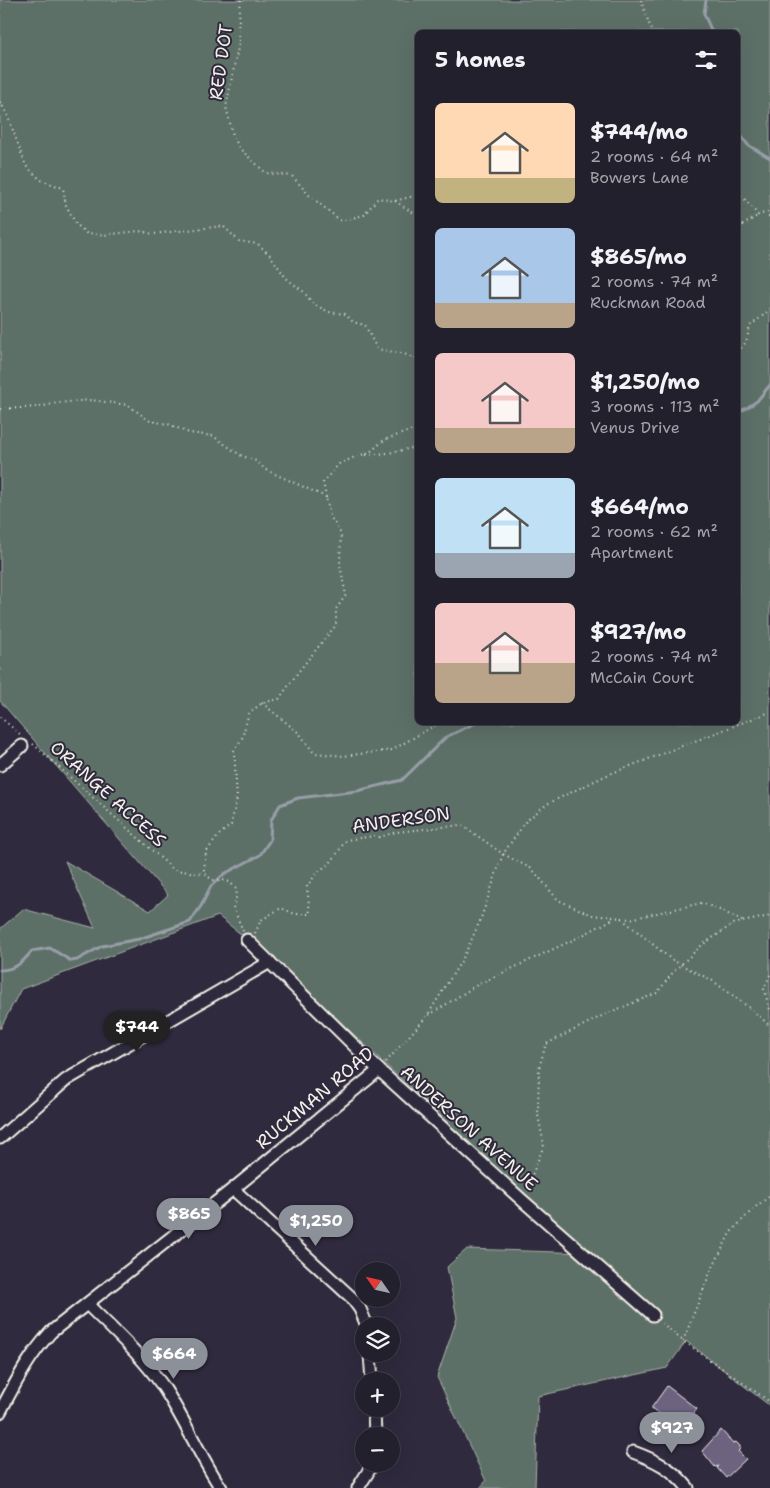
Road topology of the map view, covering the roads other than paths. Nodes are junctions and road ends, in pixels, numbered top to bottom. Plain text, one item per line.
1 (22, 746) dead end
2 (0, 765) edge
3 (249, 941) road end
4 (270, 962) junction
5 (379, 1070) junction
6 (0, 1138) edge
7 (233, 1189) junction
8 (87, 1304) junction
9 (652, 1315) road end
10 (363, 1317) edge
11 (0, 1412) edge
12 (633, 1452) dead end
13 (368, 1472) edge
14 (221, 1488) edge
15 (358, 1488) edge
16 (688, 1488) edge

1 - 2 street
3 - 4 street, ANDERSON AVENUE
4 - 5 street, ANDERSON AVENUE
4 - 6 street
5 - 7 street, RUCKMAN ROAD
5 - 9 street, ANDERSON AVENUE
7 - 8 street, RUCKMAN ROAD
7 - 10 street
8 - 11 street, RUCKMAN ROAD
8 - 14 street
12 - 16 street
13 - 15 street

